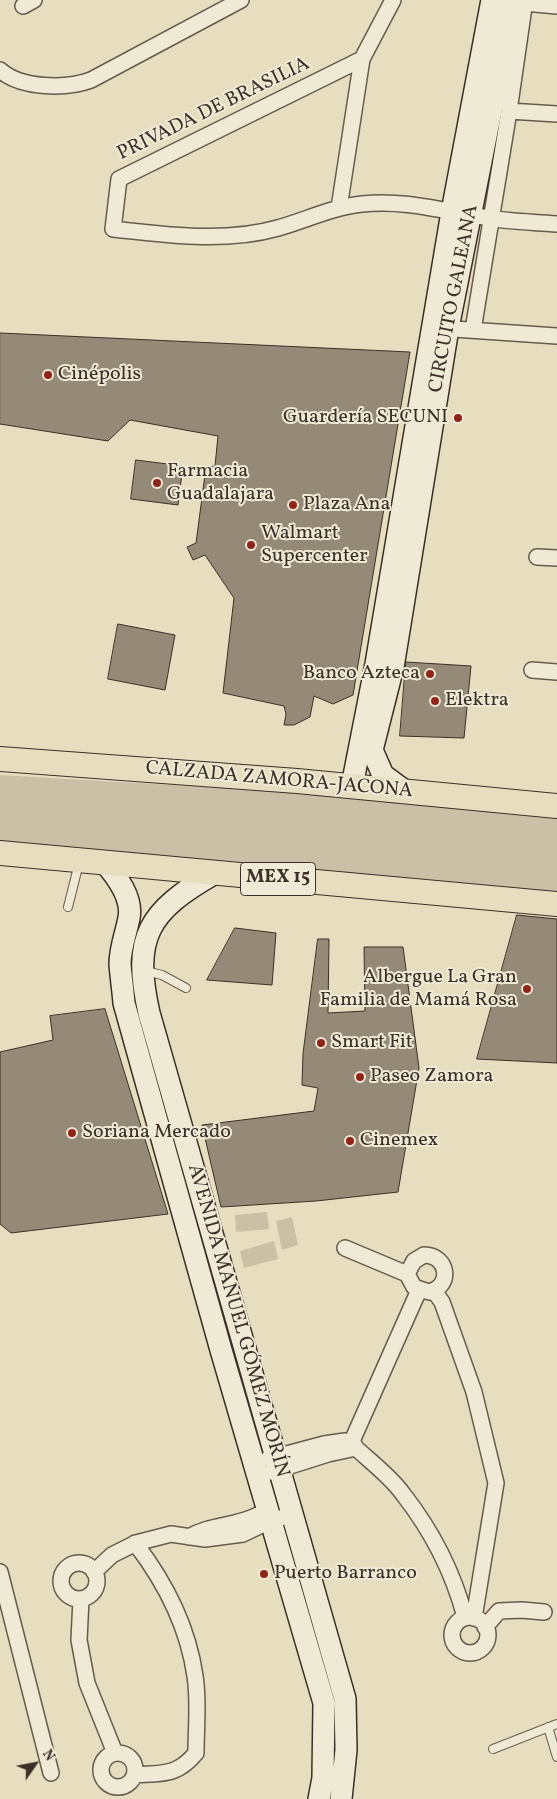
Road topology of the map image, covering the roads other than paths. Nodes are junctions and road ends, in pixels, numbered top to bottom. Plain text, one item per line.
1 (241, 0) edge
2 (393, 0) edge
3 (492, 0) edge
4 (521, 1) edge
5 (557, 6) edge
6 (362, 60) junction
7 (0, 70) edge
8 (509, 111) junction
9 (557, 114) edge
10 (339, 208) junction
11 (471, 215) junction
12 (557, 224) edge
13 (440, 328) junction
14 (475, 330) junction
15 (557, 336) edge
16 (537, 557) dead end
17 (557, 558) edge
18 (385, 666) junction
19 (532, 670) dead end
20 (557, 672) edge
21 (0, 759) edge
22 (352, 786) junction
23 (406, 792) junction
24 (557, 806) edge
25 (0, 853) edge
26 (79, 861) junction
27 (105, 863) junction
28 (215, 873) junction
29 (557, 904) edge
30 (68, 907) dead end
31 (141, 970) junction
32 (186, 988) dead end
33 (344, 1248) dead end
34 (407, 1274) junction
35 (419, 1290) junction
36 (434, 1291) junction
37 (354, 1444) junction
38 (279, 1463) junction
39 (257, 1469) junction
40 (280, 1513) junction
41 (135, 1543) junction
42 (0, 1572) edge
43 (94, 1572) junction
44 (81, 1599) junction
45 (544, 1612) dead end
46 (475, 1621) junction
47 (557, 1724) edge
48 (548, 1727) junction
49 (324, 1749) junction
50 (493, 1749) dead end
51 (346, 1750) junction
52 (115, 1753) junction
53 (557, 1757) edge
54 (51, 1773) dead end
55 (135, 1775) junction
56 (319, 1799) edge
57 (341, 1799) edge

1 - 7 street
2 - 6 street
3 - 11 street, CIRCUITO GALEANA
4 - 5 street
4 - 8 street
4 - 11 street, CIRCUITO GALEANA
6 - 10 street
6 - 10 street, PRIVADA DE BRASILIA
8 - 9 street
8 - 11 street
10 - 11 street, PRIVADA DE BRASILIA
11 - 12 street, PRIVADA DE BRASILIA
11 - 13 street, CIRCUITO GALEANA
11 - 14 street
13 - 14 street
13 - 18 street, CIRCUITO GALEANA
14 - 15 street
16 - 17 street
18 - 22 street, CIRCUITO GALEANA
18 - 23 street, CIRCUITO GALEANA
19 - 20 street
21 - 22 main road, CALZADA ZAMORA-JACONA
22 - 23 main road, CALZADA ZAMORA-JACONA
23 - 24 main road, CALZADA ZAMORA-JACONA
25 - 26 main road, MEX 15
26 - 27 main road, MEX 15
26 - 30 lane
27 - 28 main road, MEX 15
27 - 39 street, AVENIDA MANUEL GÓMEZ MORÍN
28 - 29 main road, MEX 15
28 - 31 street, AVENIDA MANUEL GÓMEZ MORÍN
31 - 32 lane
31 - 38 street, AVENIDA MANUEL GÓMEZ MORÍN
33 - 34 street
34 - 35 street
34 - 36 street
35 - 36 street
35 - 37 street
36 - 46 street
37 - 38 street
37 - 46 street
38 - 39 street
38 - 40 street, AVENIDA MANUEL GÓMEZ MORÍN
39 - 40 street, AVENIDA MANUEL GÓMEZ MORÍN
40 - 41 street
40 - 49 street, AVENIDA MANUEL GÓMEZ MORÍN
40 - 51 street, AVENIDA MANUEL GÓMEZ MORÍN
41 - 43 street
41 - 55 street
42 - 54 street
43 - 44 street
43 - 44 street
44 - 52 street
45 - 46 street
47 - 48 lane
48 - 50 lane
48 - 53 lane
49 - 51 street
49 - 56 street, AVENIDA MANUEL GÓMEZ MORÍN
51 - 57 street, AVENIDA MANUEL GÓMEZ MORÍN
52 - 55 street
52 - 55 street

